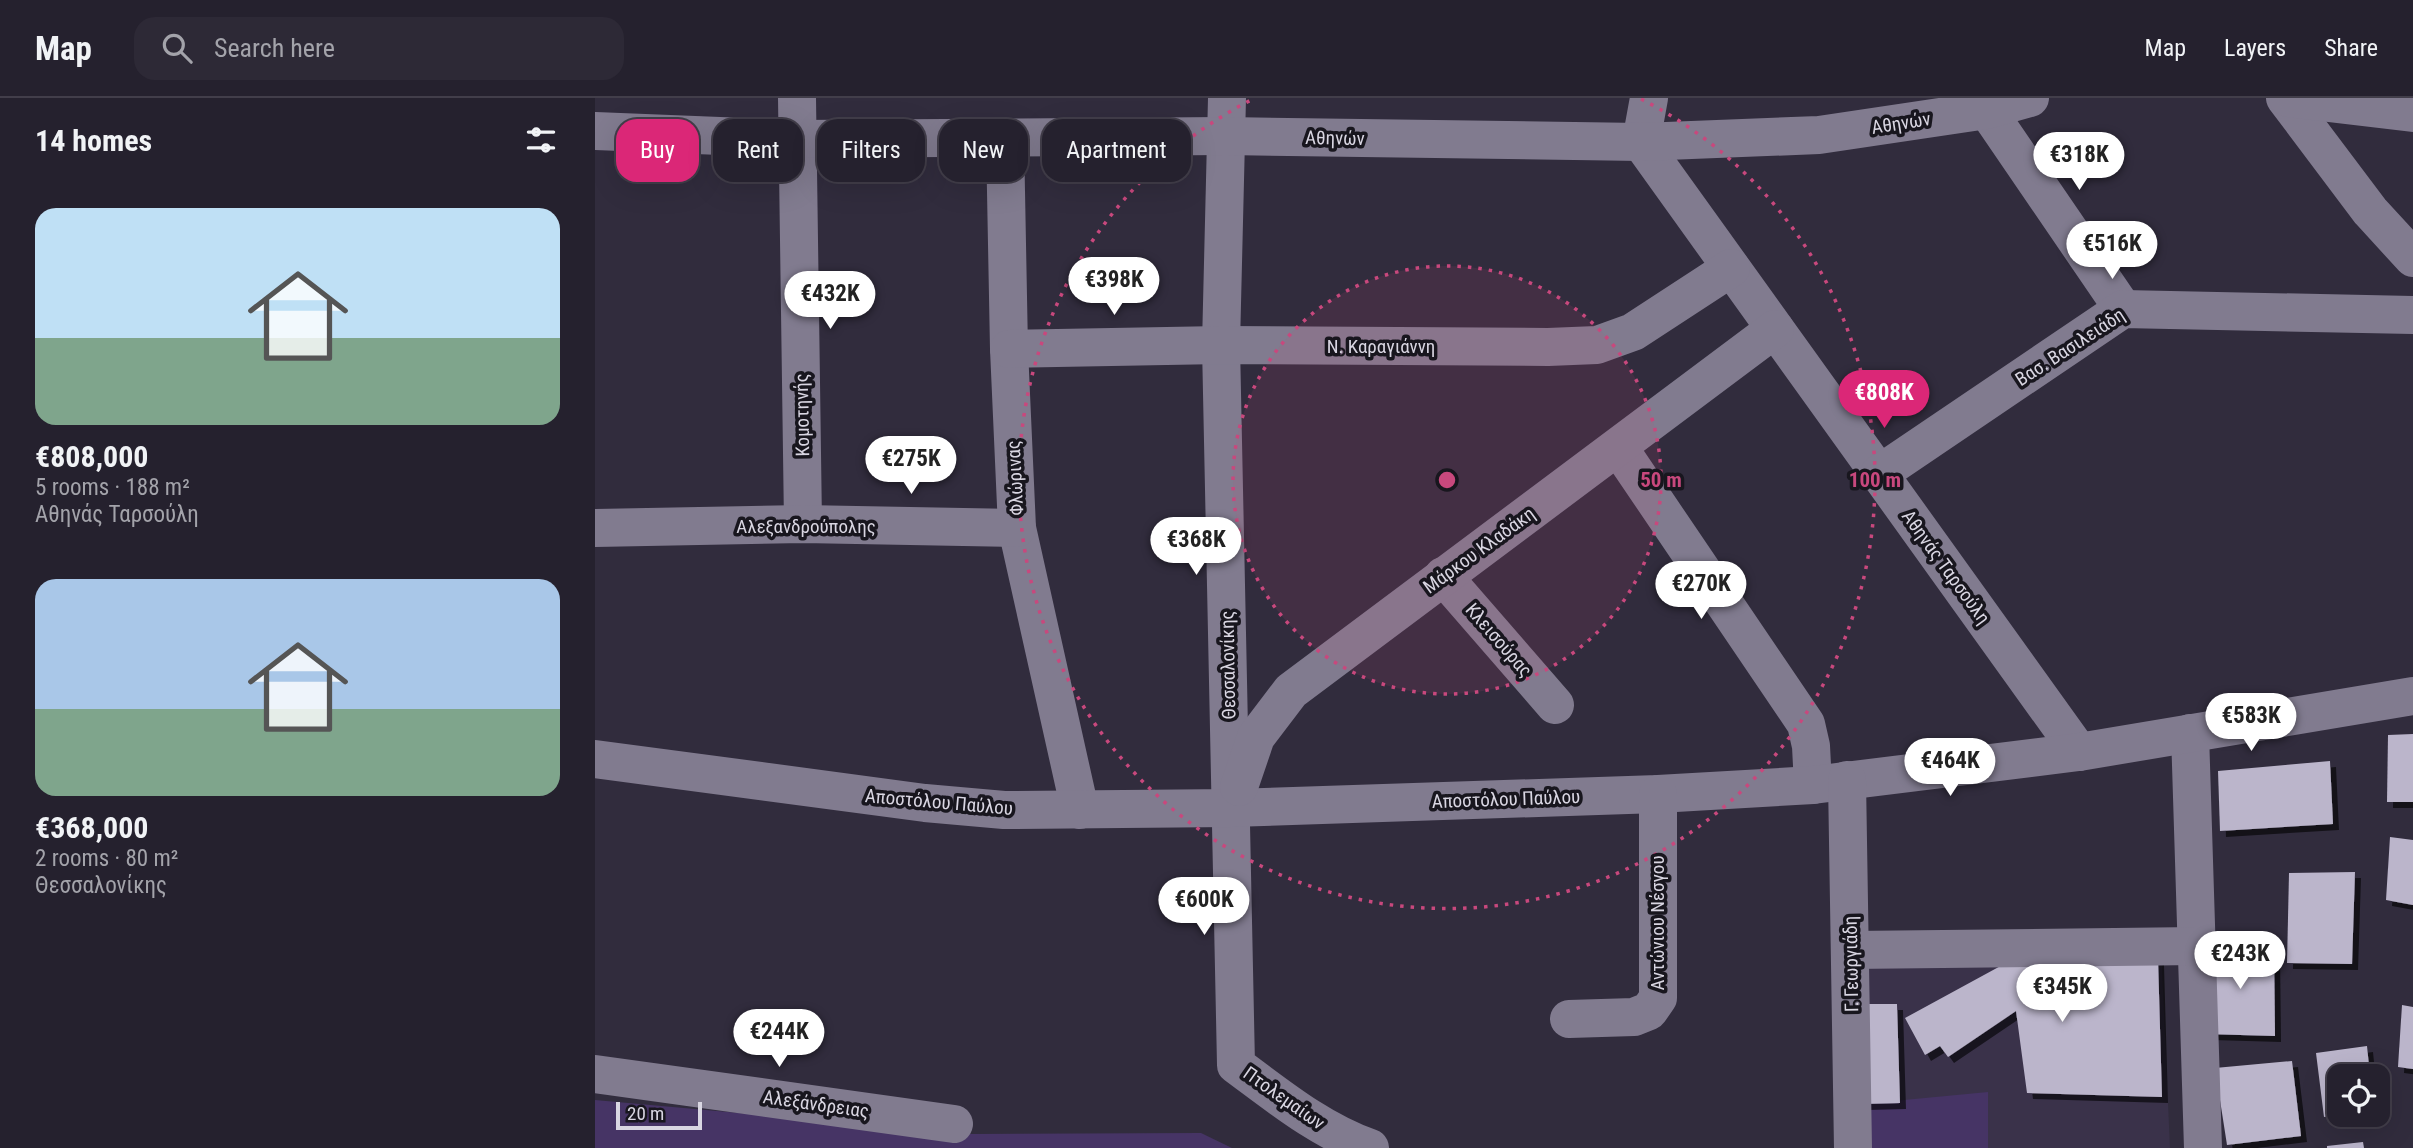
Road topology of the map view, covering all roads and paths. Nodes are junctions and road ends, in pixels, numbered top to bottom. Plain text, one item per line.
1 (797, 98) edge
2 (1227, 98) edge
3 (1649, 98) edge
4 (2030, 98) edge
5 (2286, 98) edge
6 (1987, 110) junction
7 (2413, 113) edge
8 (797, 119) edge
9 (595, 131) edge
10 (713, 136) edge
11 (1226, 136) junction
12 (803, 139) edge
13 (939, 139) edge
14 (1028, 139) edge
15 (1641, 142) junction
16 (798, 182) edge
17 (1006, 182) edge
18 (2413, 258) edge
19 (1731, 268) junction
20 (2123, 309) junction
21 (2413, 315) edge
22 (1775, 330) junction
23 (1221, 345) junction
24 (1009, 349) junction
25 (1619, 448) junction
26 (1879, 474) junction
27 (803, 524) junction
28 (595, 528) edge
29 (1017, 528) junction
30 (1443, 576) junction
31 (2412, 689) edge
32 (1555, 705) dead end
33 (2190, 733) junction
34 (2079, 752) junction
35 (595, 759) edge
36 (1830, 783) junction
37 (1658, 794) junction
38 (1231, 808) junction
39 (1080, 810) junction
40 (2197, 946) junction
41 (1851, 950) junction
42 (1569, 1019) dead end
43 (1236, 1065) joint
44 (595, 1074) edge
45 (954, 1124) dead end
46 (1370, 1148) edge
47 (1853, 1148) edge
48 (2203, 1148) edge

1 - 8 street, Κομοτηνής
2 - 11 street, Θεσσαλονίκης
3 - 15 street
4 - 6 street, Αθηνών
5 - 7 street
5 - 18 street
6 - 15 street, Αθηνών
6 - 20 street
9 - 10 street, Αθηνών
11 - 14 street, Αθηνών
11 - 15 street, Αθηνών
11 - 23 street, Θεσσαλονίκης
12 - 13 street, Αθηνών
15 - 19 street, Αθηνάς Ταρσούλη
16 - 27 street, Κομοτηνής
17 - 24 street, Φλώρινας
19 - 22 street, Αθηνάς Ταρσούλη
19 - 23 street, Ν. Καραγιάννη
20 - 21 street, Βασ. Βασιλειάδη
20 - 26 street, Βασ. Βασιλειάδη
22 - 25 street, Μάρκου Κλαδάκη
22 - 26 street, Αθηνάς Ταρσούλη
23 - 24 street, Ν. Καραγιάννη
23 - 38 street, Θεσσαλονίκης
24 - 29 street, Φλώρινας
25 - 30 street, Μάρκου Κλαδάκη
25 - 36 street, Γ. Γεωργιάδη
26 - 34 street, Αθηνάς Ταρσούλη
27 - 28 street, Αλεξανδρούπολης
27 - 29 street, Αλεξανδρούπολης
29 - 39 street, Φλώρινας
30 - 32 street, Κλεισούρας
30 - 38 street, Μάρκου Κλαδάκη
31 - 33 street, Αποστόλου Παύλου
33 - 34 street, Αποστόλου Παύλου
33 - 40 street
34 - 36 street, Αποστόλου Παύλου
35 - 39 street, Αποστόλου Παύλου
36 - 37 street, Αποστόλου Παύλου
36 - 41 street, Γ. Γεωργιάδη
37 - 38 street, Αποστόλου Παύλου
37 - 42 street, Αντώνιου Νέσγου
38 - 39 street, Αποστόλου Παύλου
38 - 43 street, Θεσσαλονίκης
40 - 41 street
40 - 48 street
41 - 47 street, Γ. Γεωργιάδη
43 - 46 street, Πτολεμαίων
44 - 45 street, Αλεξάνδρειας

